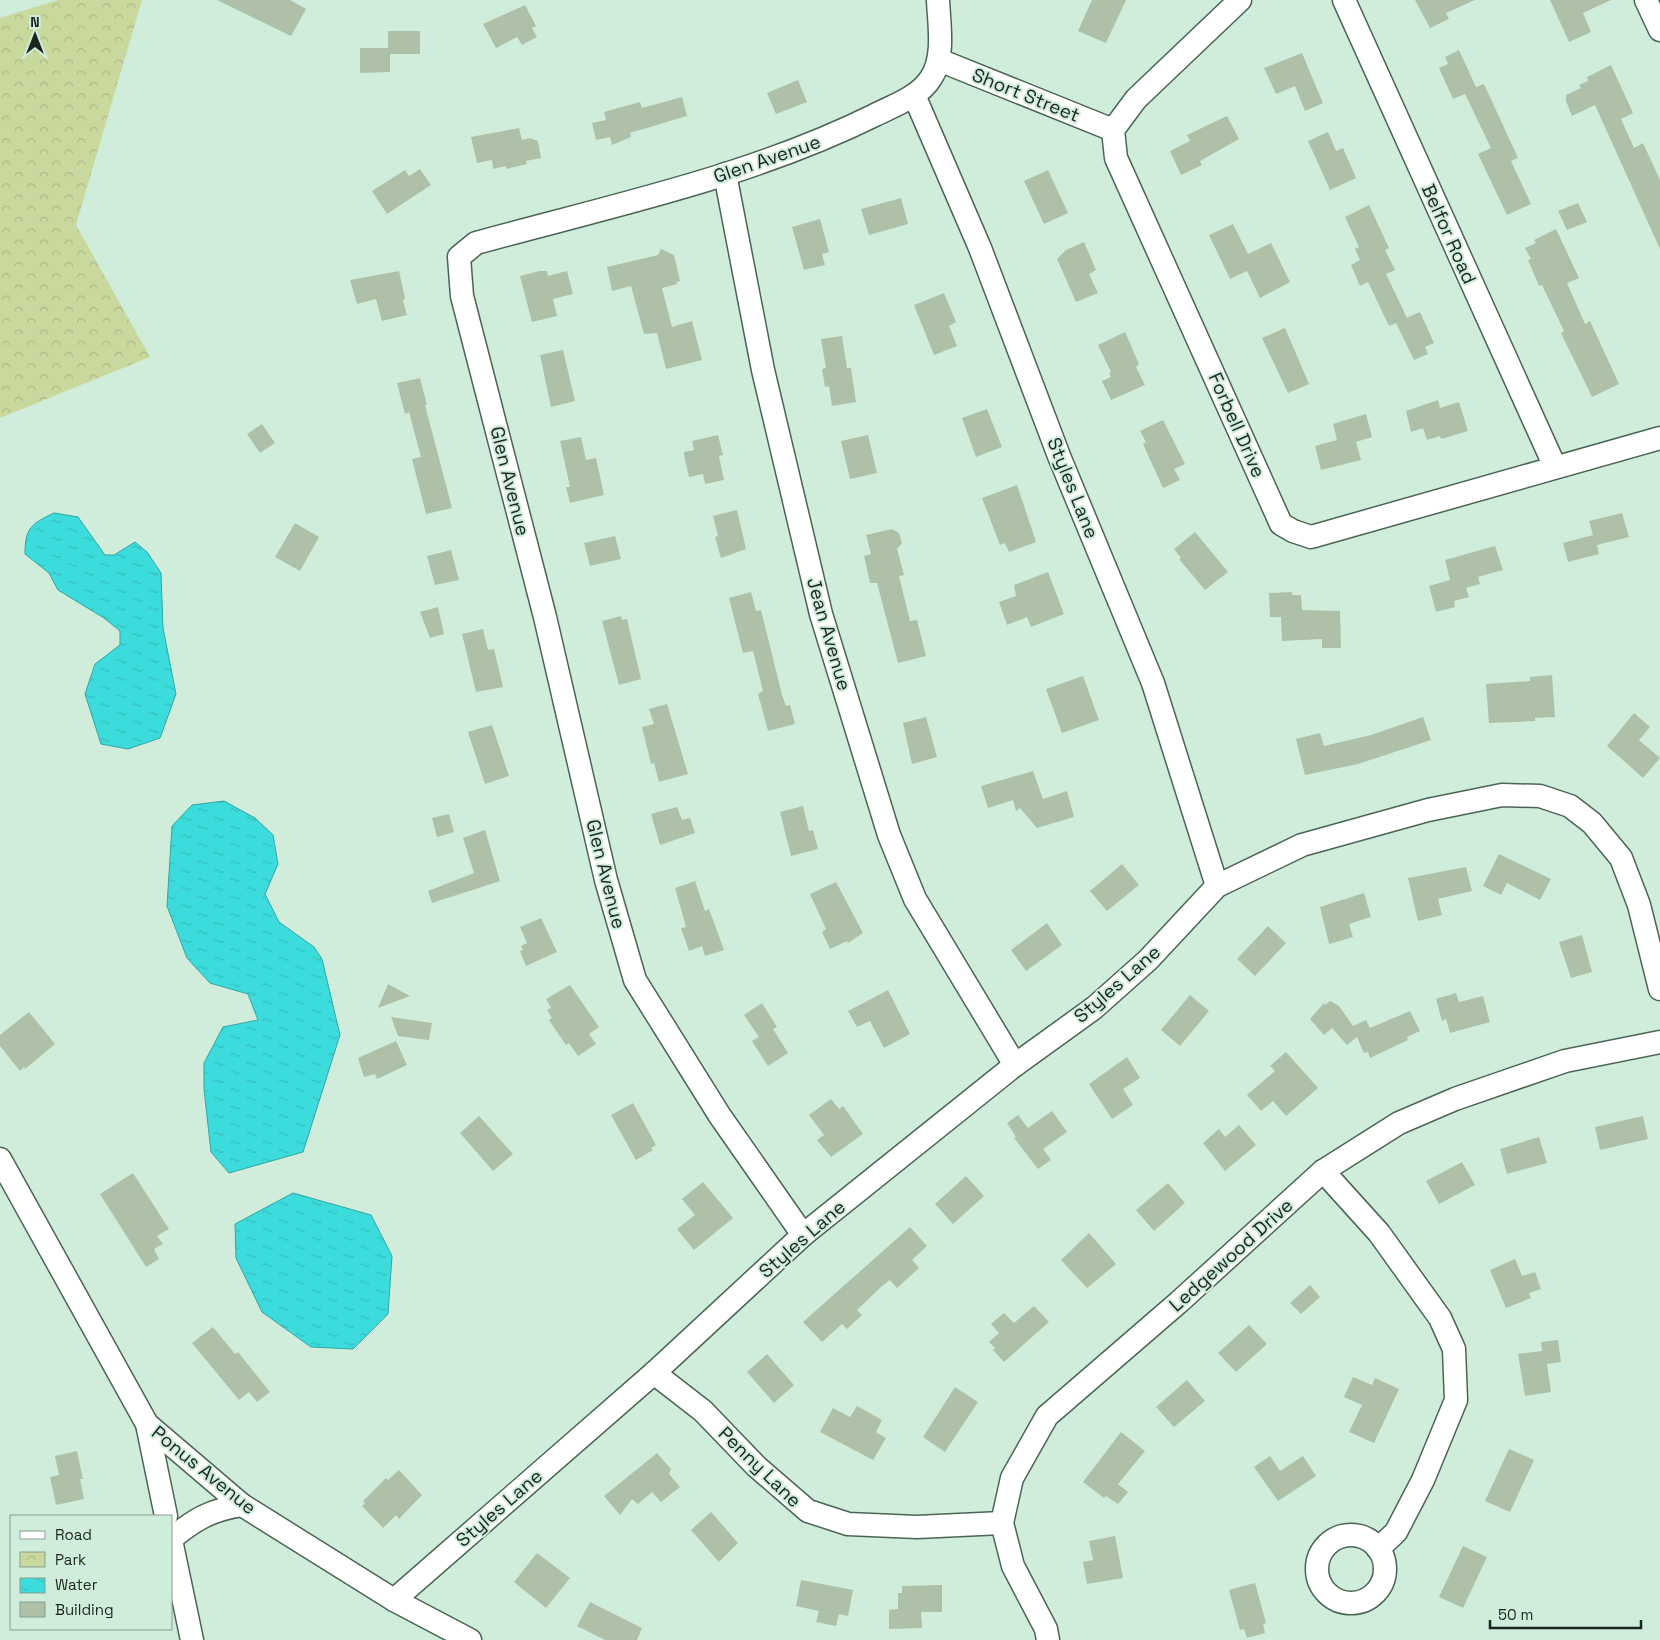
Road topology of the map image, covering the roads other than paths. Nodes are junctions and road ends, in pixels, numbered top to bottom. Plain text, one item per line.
1 (938, 0) edge
2 (1240, 0) edge
3 (1344, 0) edge
4 (1646, 0) edge
5 (1660, 30) edge
6 (939, 60) junction
7 (914, 95) junction
8 (1113, 130) junction
9 (726, 174) junction
10 (1660, 438) edge
11 (1555, 467) junction
12 (1217, 886) junction
13 (1660, 989) edge
14 (1660, 1042) edge
15 (1015, 1065) junction
16 (0, 1159) edge
17 (1323, 1172) junction
18 (803, 1235) junction
19 (654, 1373) junction
20 (147, 1424) junction
21 (242, 1505) junction
22 (166, 1515) edge
23 (1002, 1523) junction
24 (172, 1539) edge
25 (172, 1545) edge
26 (1378, 1549) dead end
27 (394, 1600) junction
28 (192, 1640) edge
29 (470, 1640) edge
30 (1048, 1640) edge

1 - 6 street, Glen Avenue
2 - 8 street
3 - 11 street, Belfor Road
4 - 5 street
6 - 7 street, Glen Avenue
6 - 8 street, Short Street
7 - 9 street, Glen Avenue
7 - 12 street, Styles Lane
8 - 11 street, Forbell Drive
9 - 15 street, Jean Avenue
9 - 18 street, Glen Avenue
10 - 11 street, Forbell Drive
12 - 13 street, Styles Lane
12 - 15 street, Styles Lane
14 - 17 street, Ledgewood Drive
15 - 18 street, Styles Lane
16 - 20 street, Ponus Avenue
17 - 23 street, Ledgewood Drive
17 - 26 street
18 - 19 street, Styles Lane
19 - 23 street, Penny Lane
19 - 27 street, Styles Lane
20 - 21 street, Ponus Avenue
20 - 22 street
21 - 24 street
21 - 27 street, Ponus Avenue
23 - 30 street, Ledgewood Drive
25 - 28 street
27 - 29 street, Ponus Avenue

